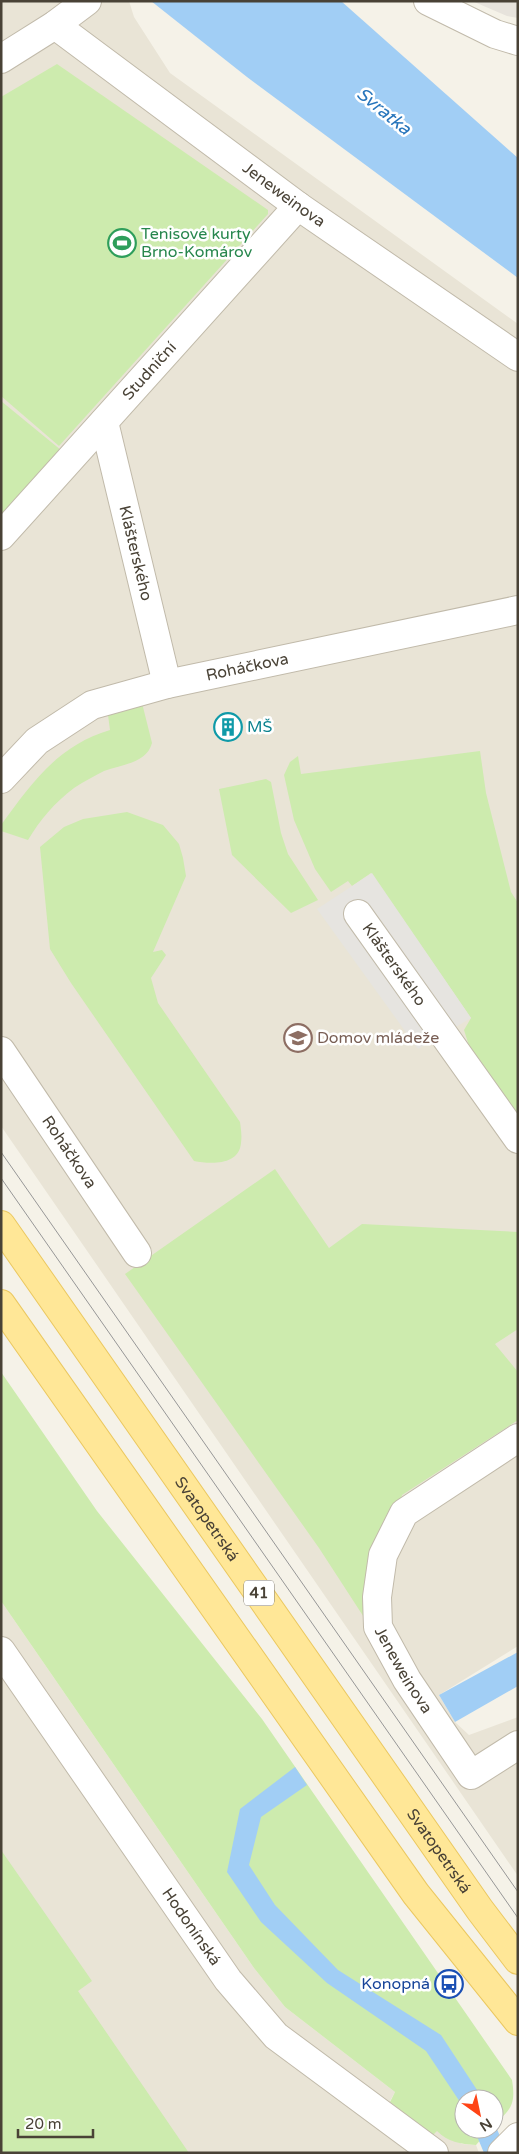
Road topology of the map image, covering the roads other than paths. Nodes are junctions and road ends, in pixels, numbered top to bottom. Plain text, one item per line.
1 (87, 1) edge
2 (428, 1) edge
3 (55, 26) junction
4 (518, 41) edge
5 (1, 59) edge
6 (298, 206) junction
7 (518, 357) edge
8 (104, 422) junction
9 (1, 536) edge
10 (518, 610) edge
11 (168, 684) junction
12 (1, 779) edge
13 (358, 914) dead end
14 (1, 1051) edge
15 (518, 1138) edge
16 (1, 1225) edge
17 (137, 1253) dead end
18 (1, 1304) edge
19 (518, 1438) edge
20 (1, 1650) edge
21 (518, 1745) edge
22 (518, 1960) edge
23 (518, 2021) edge
24 (434, 2153) edge

1 - 3 street
2 - 4 street
3 - 5 street
3 - 6 street, Jeneweinova
6 - 7 street, Jeneweinova
6 - 8 street, Studniční
8 - 9 street, Studniční
8 - 11 street, Klášterského
10 - 11 street, Roháčkova
11 - 12 street, Roháčkova
13 - 15 street, Klášterského
14 - 17 street, Roháčkova
16 - 22 main road, Svatopetrská / 41
18 - 23 main road
19 - 21 street, Jeneweinova
20 - 24 street, Hodonínská

